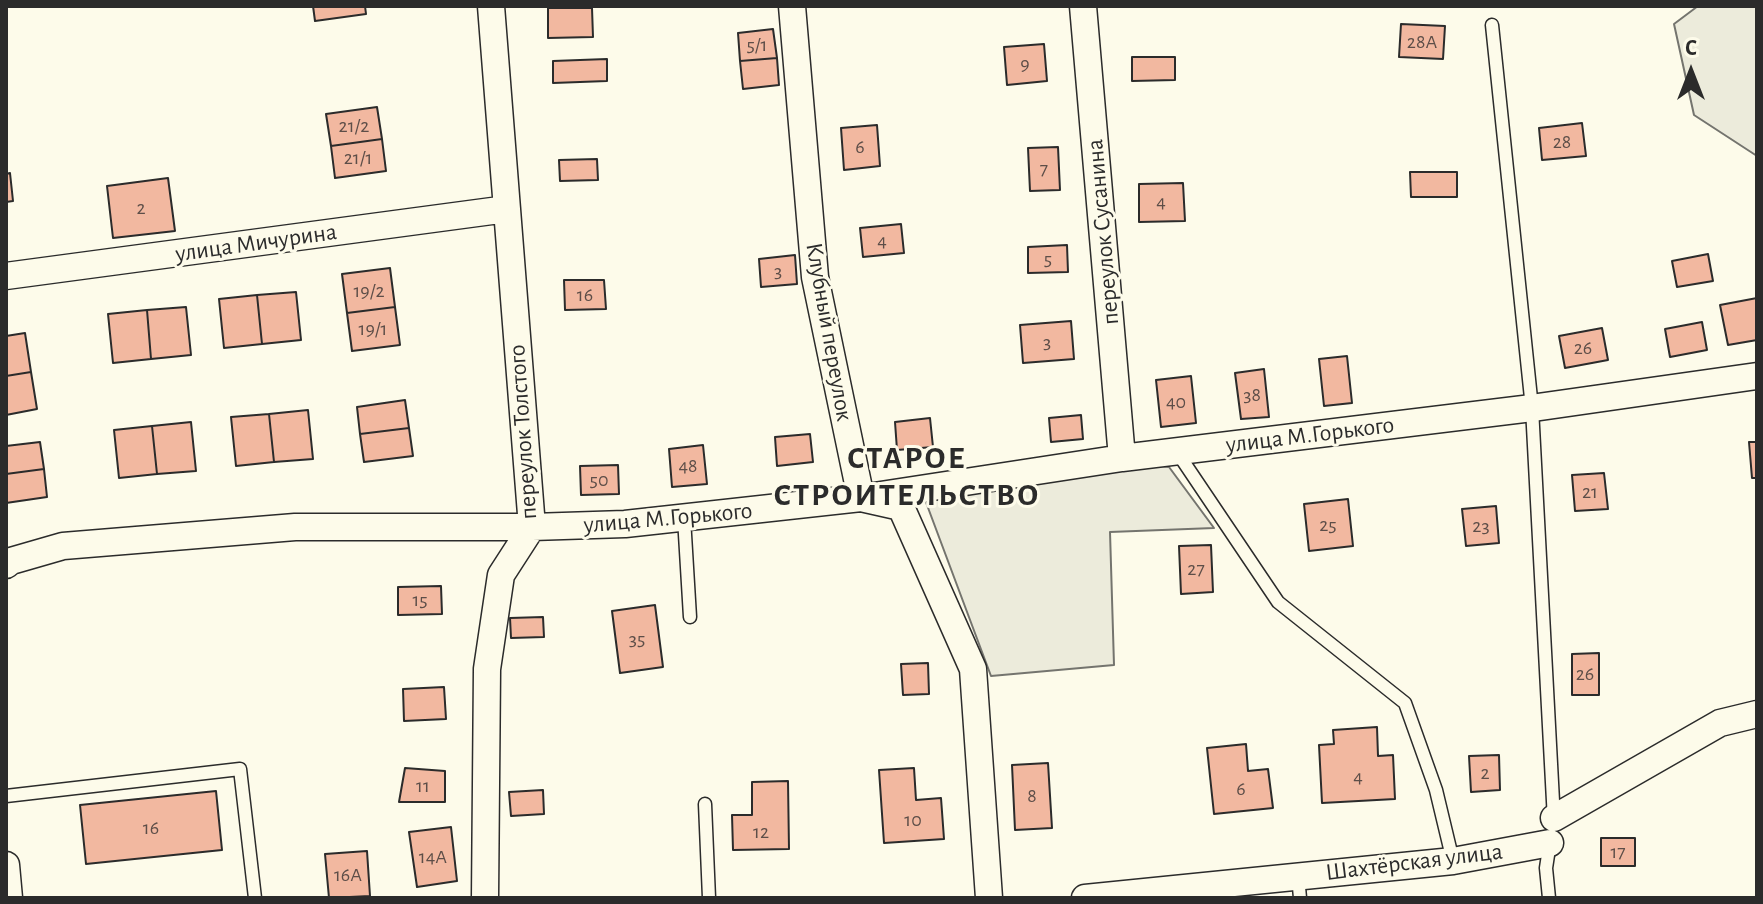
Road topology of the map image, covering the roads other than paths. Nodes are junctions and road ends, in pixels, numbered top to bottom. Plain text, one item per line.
1 (491, 6) edge
2 (792, 6) edge
3 (1083, 6) edge
4 (1492, 25) dead end
5 (507, 209) junction
6 (6, 276) edge
7 (1757, 376) edge
8 (1532, 408) junction
9 (1177, 452) junction
10 (1122, 458) junction
11 (861, 498) junction
12 (684, 518) junction
13 (532, 527) junction
14 (6, 565) edge
15 (690, 617) dead end
16 (1757, 714) edge
17 (6, 796) edge
18 (705, 804) dead end
19 (1552, 831) junction
20 (1453, 861) junction
21 (6, 865) edge
22 (1299, 887) edge
23 (9, 898) edge
24 (255, 898) edge
25 (485, 898) edge
26 (709, 898) edge
27 (989, 898) edge
28 (1085, 898) edge
29 (1549, 898) edge

1 - 5 street, переулок Толстого
2 - 11 street, Клубный переулок
3 - 10 street, переулок Сусанина
4 - 8 lane
5 - 6 street, улица Мичурина
5 - 13 street, переулок Толстого
7 - 8 street, улица М.Горького
8 - 9 street, улица М.Горького
8 - 19 lane
9 - 10 street, улица М.Горького
9 - 20 lane
10 - 11 street, улица М.Горького
11 - 12 street, улица М.Горького
11 - 27 street
12 - 13 street, улица М.Горького
12 - 15 lane
13 - 14 street, улица М.Горького
13 - 25 street, переулок Толстого
16 - 19 street, Шахтёрская улица
17 - 24 lane
18 - 26 lane
19 - 20 street, Шахтёрская улица
19 - 29 lane
20 - 22 street, Шахтёрская улица
21 - 23 street
22 - 28 street, Шахтёрская улица

